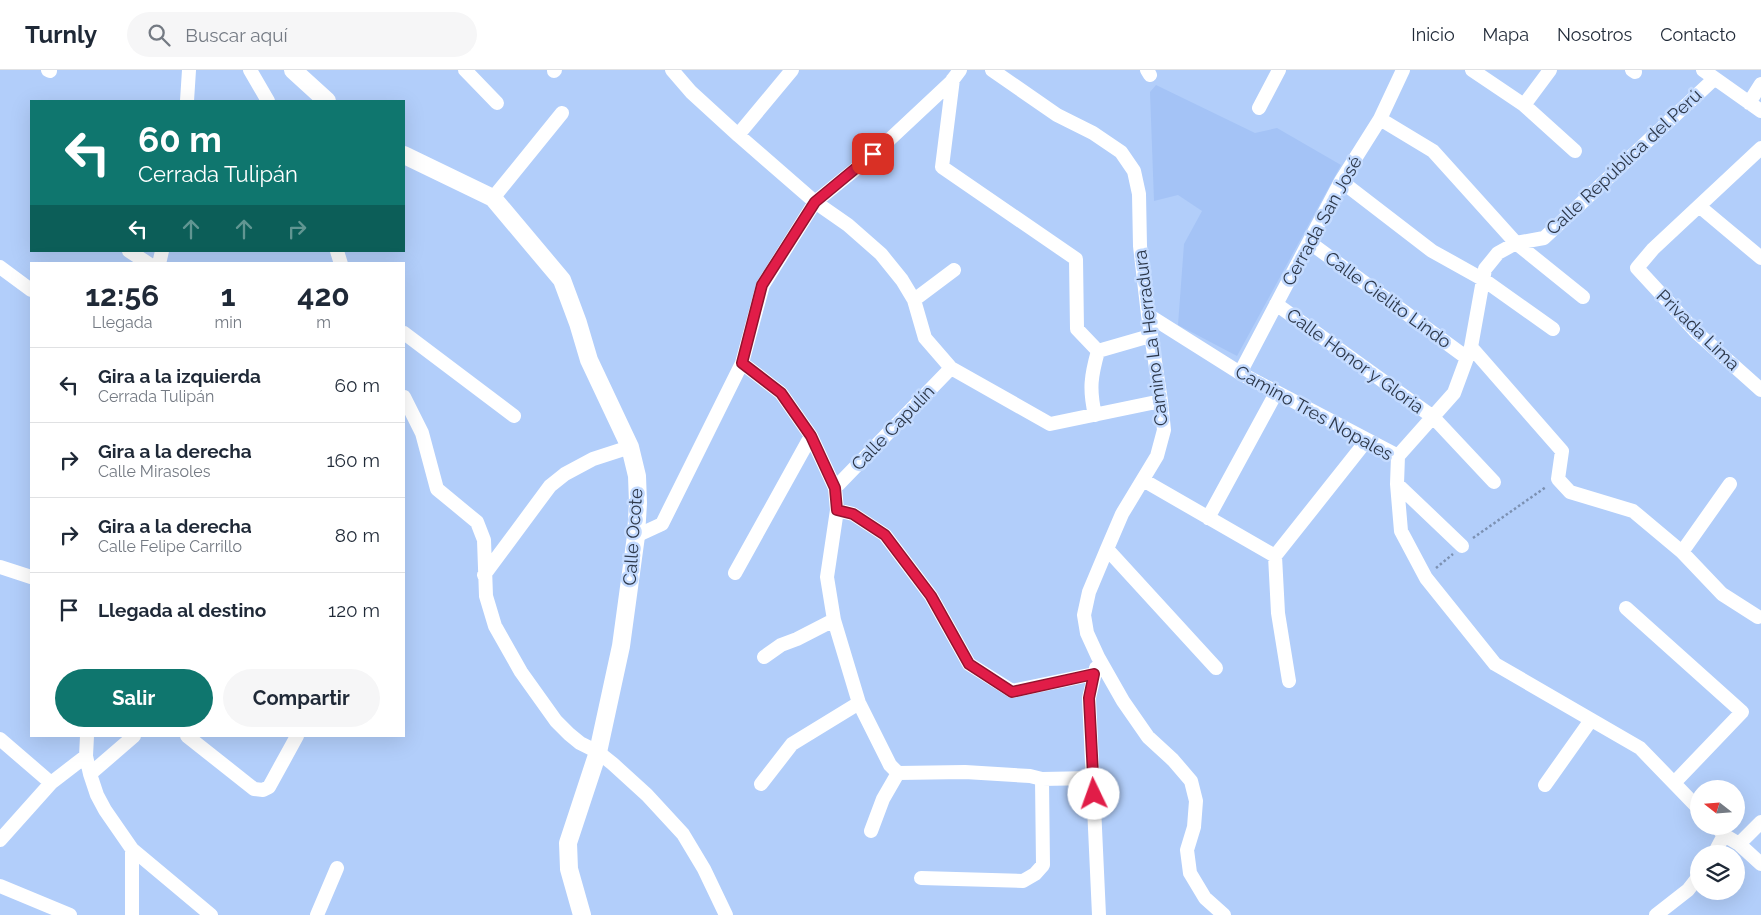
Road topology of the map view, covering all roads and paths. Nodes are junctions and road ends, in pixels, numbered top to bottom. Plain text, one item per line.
1 (189, 70) edge
2 (250, 70) edge
3 (293, 70) edge
4 (465, 70) edge
5 (672, 70) edge
6 (792, 70) edge
7 (992, 70) edge
8 (1278, 70) edge
9 (1403, 70) edge
10 (1472, 70) edge
11 (1550, 70) edge
12 (1708, 74) edge
13 (957, 75) edge
14 (1761, 84) edge
15 (187, 100) edge
16 (267, 100) edge
17 (325, 100) edge
18 (498, 102) dead end
19 (1749, 103) junction
20 (1524, 105) junction
21 (1259, 108) dead end
22 (1761, 111) edge
23 (562, 113) dead end
24 (1380, 119) junction
25 (738, 136) junction
26 (1761, 148) edge
27 (1576, 151) dead end
28 (405, 155) edge
29 (1341, 181) junction
30 (492, 198) junction
31 (815, 202) junction
32 (1699, 206) junction
33 (1309, 242) junction
34 (1516, 243) junction
35 (131, 252) edge
36 (1761, 258) edge
37 (146, 262) edge
38 (0, 267) edge
39 (954, 270) dead end
40 (1484, 280) junction
41 (30, 289) edge
42 (1583, 297) dead end
43 (914, 300) junction
44 (1276, 304) junction
45 (1148, 315) junction
46 (1553, 329) dead end
47 (405, 334) edge
48 (1150, 336) junction
49 (1098, 351) junction
50 (1469, 353) junction
51 (742, 363) junction
52 (951, 368) junction
53 (1240, 372) junction
54 (1761, 390) edge
55 (1276, 393) junction
56 (405, 399) edge
57 (1161, 401) junction
58 (1095, 414) junction
59 (514, 416) dead end
60 (1433, 417) junction
61 (811, 436) junction
62 (1367, 440) junction
63 (630, 447) junction
64 (1398, 456) junction
65 (1558, 479) junction
66 (1143, 480) junction
67 (1494, 482) dead end
68 (1397, 484) junction
69 (1730, 484) dead end
70 (835, 488) junction
71 (837, 510) junction
72 (1208, 518) junction
73 (636, 536) junction
74 (1462, 546) junction
75 (1107, 549) junction
76 (1682, 552) junction
77 (1274, 556) junction
78 (0, 567) edge
79 (735, 573) dead end
80 (484, 575) junction
81 (30, 577) edge
82 (1426, 578) junction
83 (1626, 608) dead end
84 (1758, 617) dead end
85 (834, 620) junction
86 (764, 657) dead end
87 (1098, 657) junction
88 (1216, 668) dead end
89 (1094, 674) junction
90 (1289, 681) dead end
91 (859, 703) junction
92 (1592, 720) junction
93 (87, 737) edge
94 (133, 737) edge
95 (188, 737) edge
96 (296, 737) edge
97 (0, 739) edge
98 (598, 752) junction
99 (86, 756) junction
100 (898, 772) junction
101 (90, 774) junction
102 (1093, 778) junction
103 (1042, 779) junction
104 (51, 783) junction
105 (1674, 783) junction
106 (761, 784) dead end
107 (1546, 785) dead end
108 (1690, 799) edge
109 (1761, 822) edge
110 (871, 831) dead end
111 (1726, 835) edge
112 (0, 840) edge
113 (1739, 844) junction
114 (132, 849) junction
115 (1761, 864) edge
116 (337, 868) dead end
117 (920, 878) dead end
118 (0, 886) edge
119 (1690, 887) edge
120 (70, 915) edge
121 (132, 915) edge
122 (211, 915) edge
123 (316, 915) edge
124 (582, 915) edge
125 (726, 915) edge
126 (1099, 915) edge
127 (1224, 915) edge
128 (1656, 915) edge

1 - 15 street
2 - 16 street
3 - 17 street
4 - 18 street
5 - 25 street
6 - 25 street
7 - 45 street, Camino La Herradura
8 - 21 street
9 - 24 street, Cerrada San José
10 - 20 street
11 - 20 street
12 - 19 street
12 - 34 street, Calle República del Perú
13 - 31 street
13 - 49 street
14 - 19 street
19 - 22 street
20 - 27 street
23 - 30 street
24 - 29 street, Cerrada San José
24 - 34 street
25 - 31 street
26 - 32 street
28 - 30 street, Calle Ocote
29 - 33 street, Cerrada San José
29 - 40 street
30 - 63 street, Calle Ocote
31 - 43 street
31 - 51 street
32 - 36 street
32 - 54 street, Privada Lima
33 - 44 street, Cerrada San José
33 - 50 street, Calle Cielito Lindo
34 - 40 street, Calle República del Perú
34 - 42 street
35 - 37 street
38 - 41 street
39 - 43 street
40 - 46 street
40 - 50 street, Calle República del Perú
43 - 52 street
44 - 53 street, Cerrada San José
44 - 60 street, Calle Honor y Gloria
45 - 48 street, Camino La Herradura
45 - 53 street, Camino Tres Nopales
47 - 59 street
48 - 49 street
48 - 57 street, Camino La Herradura
49 - 58 street
50 - 60 street, Calle República del Perú
50 - 65 street, Calle Cielito Lindo
51 - 61 street
51 - 73 street
52 - 58 street
52 - 70 street, Calle Capulín
53 - 55 street, Camino Tres Nopales
55 - 62 street, Camino Tres Nopales
55 - 72 street
56 - 80 street
57 - 58 street
57 - 66 street, Camino La Herradura
60 - 64 street, Calle República del Perú
60 - 67 street, Calle Honor y Gloria
61 - 70 street
61 - 79 street
62 - 64 street, Camino Tres Nopales
62 - 77 street
63 - 73 street, Calle Ocote
63 - 80 street
64 - 68 street, Camino Tres Nopales
65 - 74 path
65 - 76 street
66 - 72 street
66 - 75 street, Camino La Herradura
68 - 74 street
68 - 82 street, Camino Tres Nopales
69 - 76 street
70 - 71 street
71 - 85 street
71 - 89 street
72 - 77 street
73 - 98 street, Calle Ocote
74 - 82 path
75 - 87 street, Camino La Herradura
75 - 88 street
76 - 84 street
77 - 90 street
78 - 81 street
80 - 98 street
82 - 92 street, Camino Tres Nopales
83 - 105 street
85 - 86 street
85 - 91 street
87 - 89 street
87 - 127 street, Camino La Herradura
89 - 102 street
91 - 100 street
91 - 106 street
92 - 105 street, Camino Tres Nopales
92 - 107 street
93 - 99 street
94 - 101 street
95 - 96 street
97 - 104 street
98 - 124 street, Calle Ocote
98 - 125 street
99 - 101 street
99 - 104 street
100 - 103 street
100 - 110 street
101 - 114 street
102 - 103 street
102 - 126 street
103 - 117 street
104 - 112 street
105 - 108 street, Camino Tres Nopales
109 - 113 street
111 - 113 street
113 - 115 street
114 - 121 street
114 - 122 street
116 - 123 street
118 - 120 street
119 - 128 street

